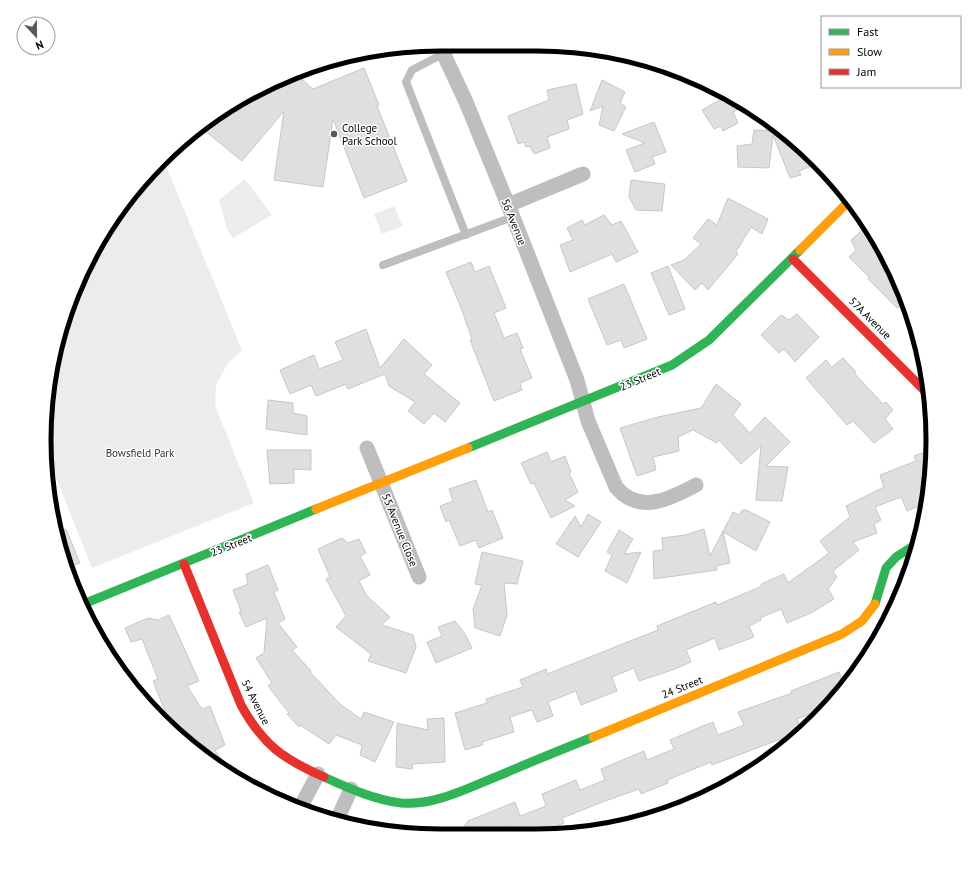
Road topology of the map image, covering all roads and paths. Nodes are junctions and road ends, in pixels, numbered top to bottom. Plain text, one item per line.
1 (438, 51) edge
2 (442, 51) edge
3 (583, 174) dead end
4 (846, 204) edge
5 (510, 211) junction
6 (466, 235) junction
7 (793, 259) junction
8 (383, 265) dead end
9 (923, 389) edge
10 (583, 403) junction
11 (367, 448) dead end
12 (381, 483) junction
13 (696, 485) dead end
14 (911, 548) edge
15 (184, 564) junction
16 (419, 577) dead end
17 (87, 603) edge
18 (318, 774) junction
19 (351, 789) junction
20 (302, 803) edge
21 (415, 803) joint
22 (339, 816) edge

1 - 6 lane
2 - 5 street, 56 Avenue
3 - 5 street
4 - 7 street, 23 Street
5 - 6 lane
5 - 10 street, 56 Avenue
6 - 8 lane
7 - 9 street, 57A Avenue
7 - 10 street, 23 Street
10 - 12 street, 23 Street
10 - 13 street, 56 Avenue
11 - 12 street
12 - 15 street, 23 Street
12 - 16 street, 55 Avenue Close
14 - 21 street, 24 Street
15 - 17 street, 23 Street
15 - 18 street, 54 Avenue
18 - 19 street, 54 Avenue
18 - 20 street
19 - 21 street, 54 Avenue
19 - 22 street

